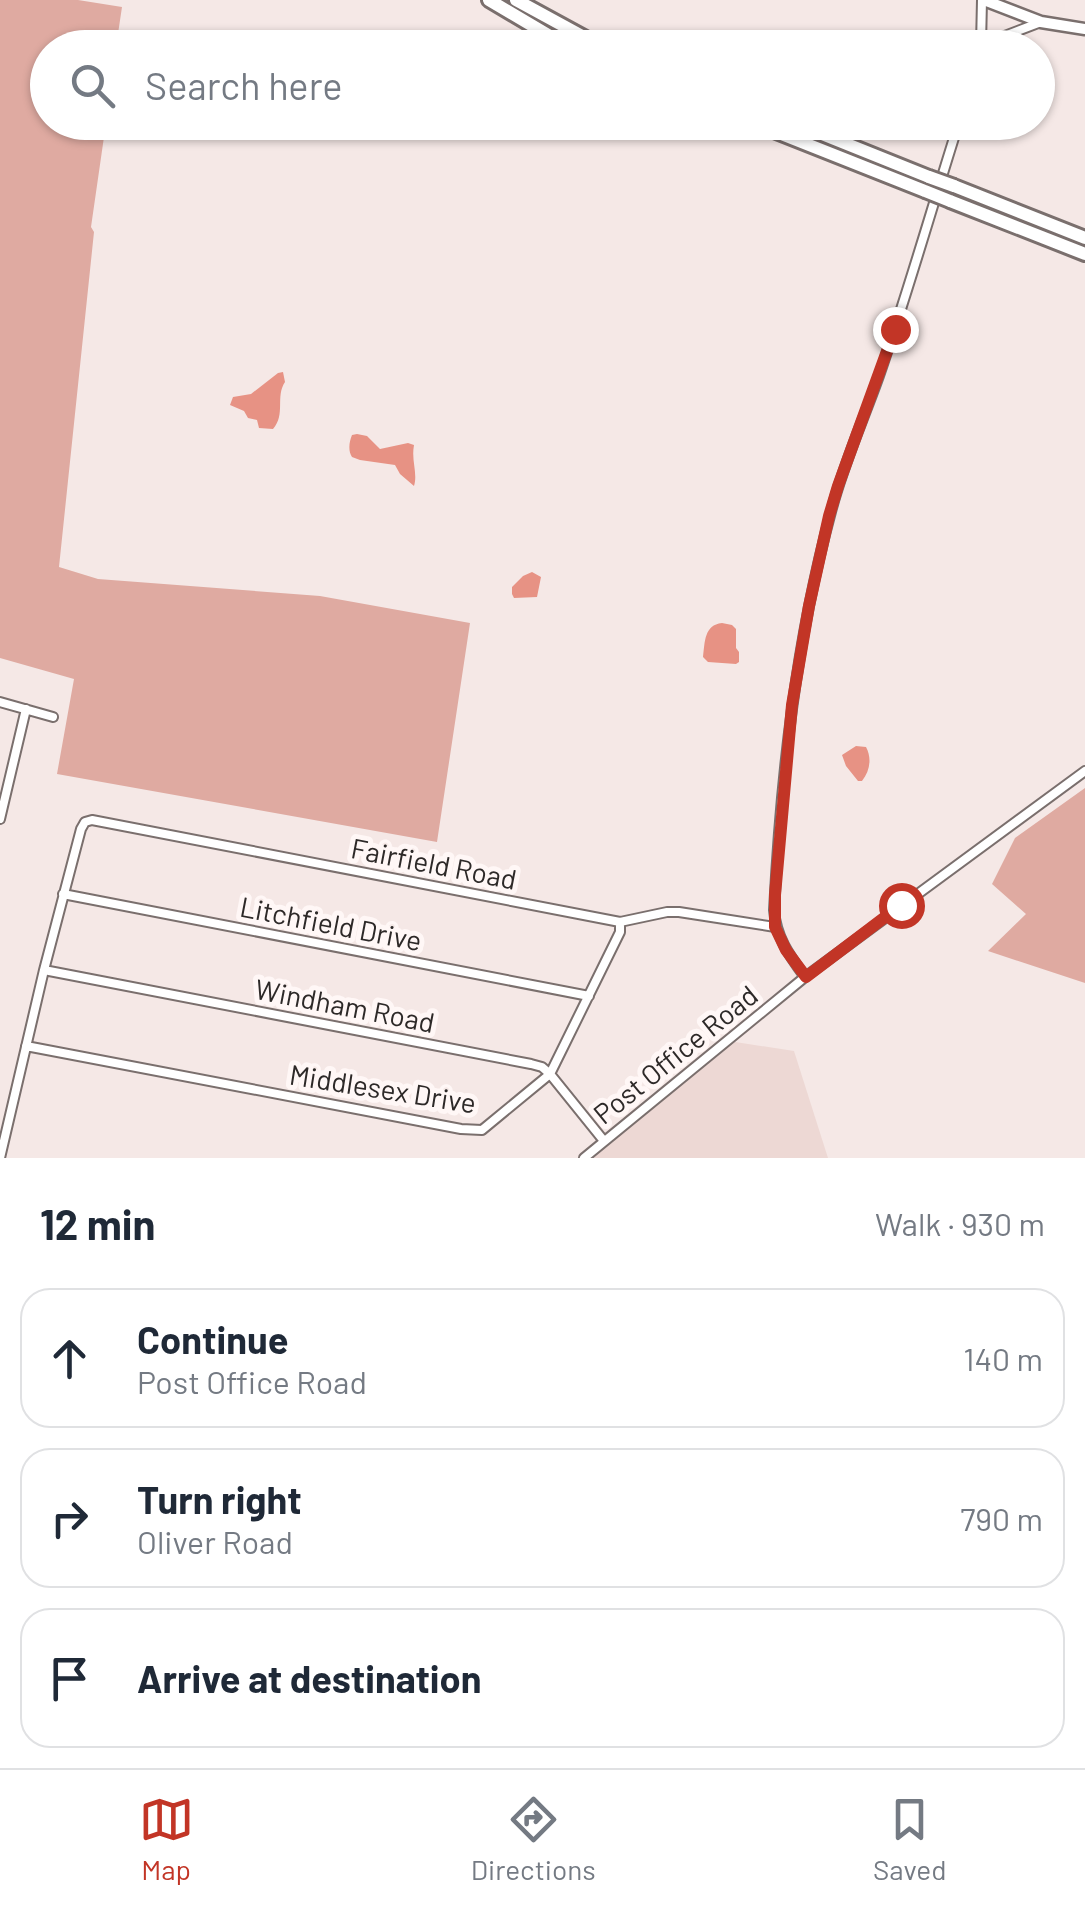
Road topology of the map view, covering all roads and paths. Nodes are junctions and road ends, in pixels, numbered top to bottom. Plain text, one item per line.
1 (489, 0) edge
2 (516, 0) edge
3 (983, 0) edge
4 (1041, 22) junction
5 (1085, 29) edge
6 (540, 30) edge
7 (571, 30) edge
8 (982, 30) edge
9 (1021, 30) edge
10 (796, 140) edge
11 (838, 140) edge
12 (954, 140) edge
13 (1085, 238) edge
14 (1085, 254) edge
15 (0, 702) edge
16 (26, 710) junction
17 (53, 717) dead end
18 (1085, 771) edge
19 (4, 790) edge
20 (0, 819) edge
21 (64, 894) junction
22 (620, 922) junction
23 (775, 927) junction
24 (44, 970) junction
25 (806, 977) junction
26 (589, 996) junction
27 (26, 1046) junction
28 (550, 1074) junction
29 (604, 1141) junction
30 (0, 1158) edge
31 (584, 1158) edge

1 - 6 highway
2 - 7 highway
3 - 4 main road
3 - 8 street
4 - 5 main road
4 - 9 street
10 - 14 highway, bridge
11 - 13 highway, bridge
12 - 23 street
15 - 16 street
16 - 17 street
16 - 19 street
18 - 25 street, Post Office Road
19 - 20 street
21 - 22 street, Fairfield Road
21 - 24 street
21 - 26 street, Litchfield Drive
22 - 23 street, Fairfield Road
22 - 26 street, Middlesex Drive
23 - 25 street
24 - 27 street
24 - 28 street, Windham Road
25 - 29 street, Post Office Road
26 - 28 street, Middlesex Drive
27 - 28 street, Middlesex Drive
27 - 30 street
28 - 29 street
29 - 31 street, Post Office Road

